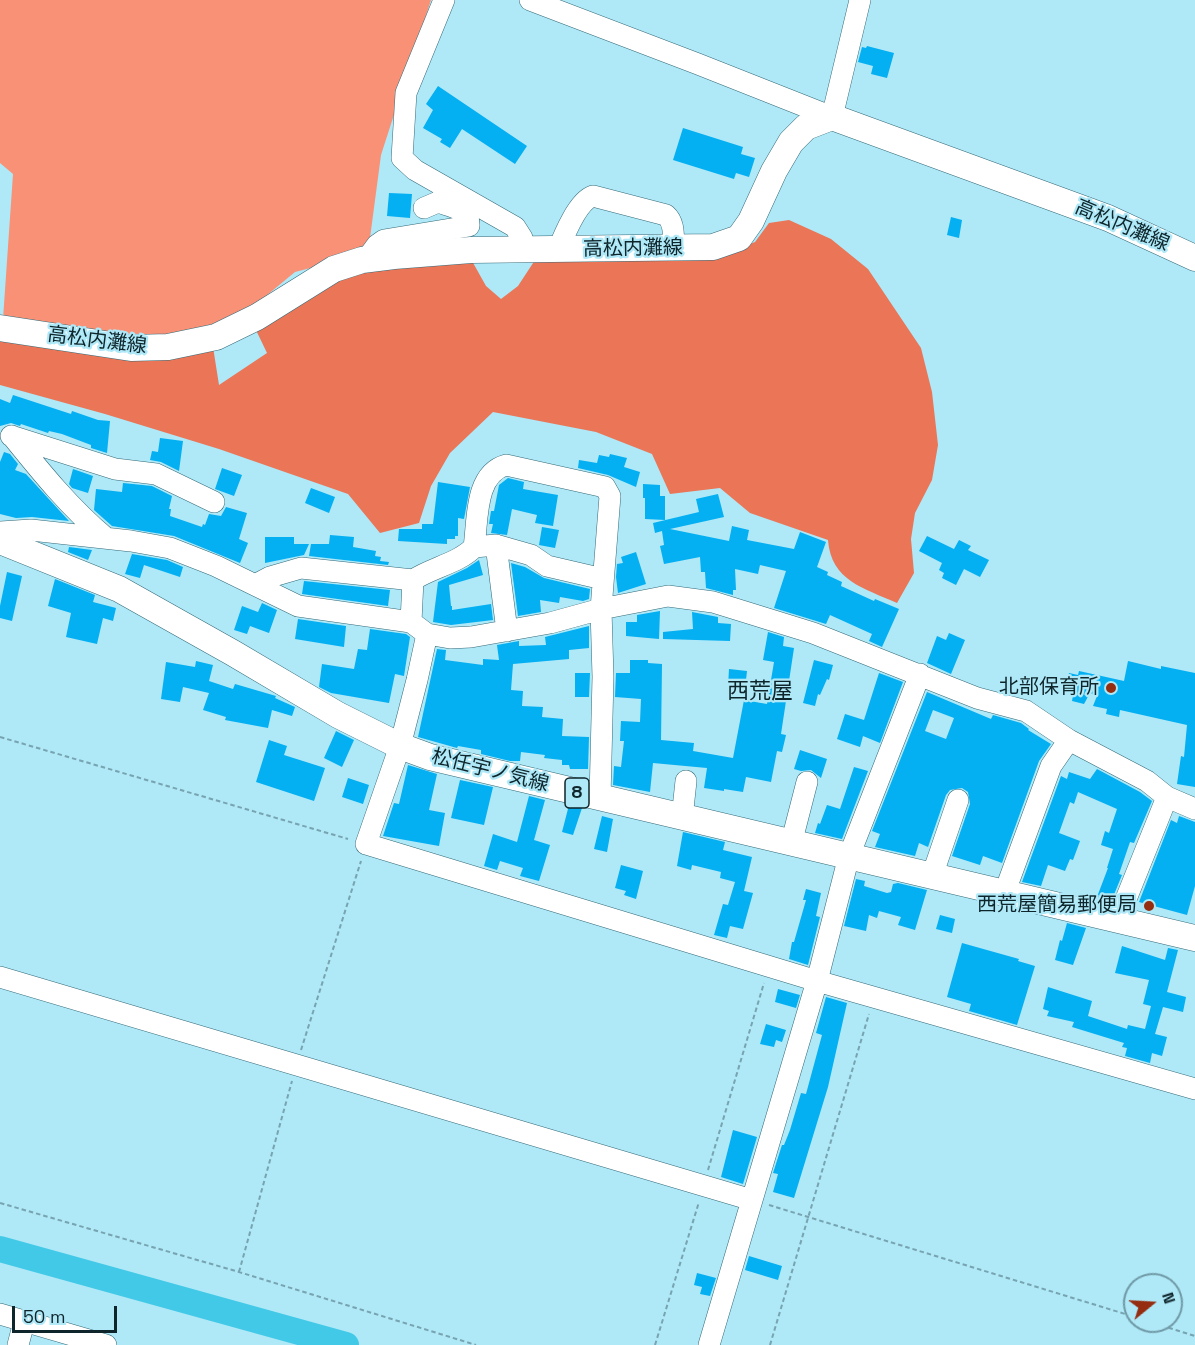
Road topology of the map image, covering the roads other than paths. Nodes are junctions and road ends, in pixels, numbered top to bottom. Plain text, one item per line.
1 (444, 0) edge
2 (530, 0) edge
3 (860, 0) edge
4 (832, 117) junction
5 (424, 208) dead end
6 (674, 248) junction
7 (558, 250) junction
8 (526, 251) junction
9 (1195, 258) edge
10 (366, 260) junction
11 (0, 328) edge
12 (6, 434) edge
13 (214, 502) dead end
14 (0, 532) edge
15 (106, 538) junction
16 (0, 541) edge
17 (496, 545) junction
18 (474, 547) junction
19 (603, 579) junction
20 (413, 580) junction
21 (255, 585) junction
22 (601, 609) junction
23 (419, 628) junction
24 (507, 631) junction
25 (920, 674) junction
26 (1068, 740) junction
27 (400, 746) junction
28 (687, 781) dead end
29 (807, 782) dead end
30 (1167, 797) junction
31 (600, 798) junction
32 (958, 800) dead end
33 (1195, 809) edge
34 (682, 818) junction
35 (791, 844) junction
36 (849, 856) junction
37 (932, 876) junction
38 (1004, 894) junction
39 (1118, 919) junction
40 (1195, 938) edge
41 (0, 977) edge
42 (817, 981) junction
43 (1195, 1089) edge
44 (752, 1200) junction
45 (0, 1314) edge
46 (24, 1322) junction
47 (18, 1345) edge
48 (106, 1345) edge
49 (709, 1345) edge

1 - 8 street
2 - 4 street
3 - 4 street
4 - 6 main road, 高松内灘線
4 - 9 main road, 高松内灘線
5 - 10 street
6 - 7 main road, 高松内灘線
6 - 7 street
7 - 8 main road, 高松内灘線
8 - 10 main road, 高松内灘線
10 - 11 main road, 高松内灘線
12 - 13 street
12 - 15 street
14 - 15 street
15 - 21 street
16 - 27 main road, 松任宇ノ気線 / 8
17 - 18 street
17 - 19 street
17 - 24 street
18 - 19 street
18 - 20 street
19 - 22 street
20 - 21 street
20 - 23 street
21 - 23 street
22 - 24 street
22 - 25 street
22 - 31 street
23 - 24 street
23 - 27 street
25 - 26 street
25 - 36 street
26 - 30 street
26 - 38 street
27 - 31 main road, 松任宇ノ気線 / 8
27 - 42 street
28 - 34 street
29 - 35 street
30 - 33 street
30 - 39 street
31 - 34 main road, 松任宇ノ気線 / 8
32 - 37 street
34 - 35 main road, 松任宇ノ気線 / 8
35 - 36 main road, 松任宇ノ気線 / 8
36 - 37 main road, 松任宇ノ気線 / 8
36 - 42 street
37 - 38 main road, 松任宇ノ気線 / 8
38 - 39 main road, 松任宇ノ気線 / 8
39 - 40 main road, 松任宇ノ気線 / 8
41 - 44 street
42 - 43 street
42 - 44 street
44 - 49 street
45 - 46 street
46 - 47 street
46 - 48 street

